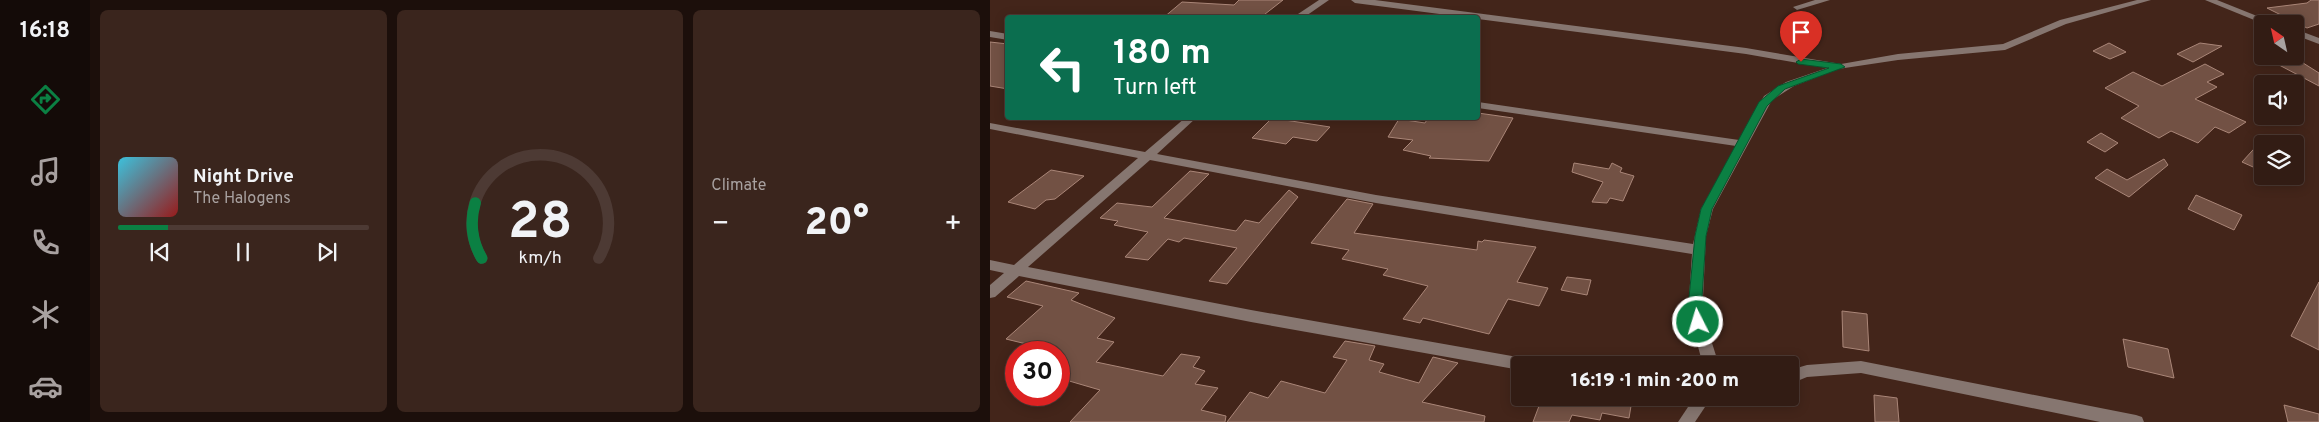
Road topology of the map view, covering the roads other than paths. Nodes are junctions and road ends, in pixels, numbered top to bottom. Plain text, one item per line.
1 (1325, 0) edge
2 (1355, 0) edge
3 (1826, 0) edge
4 (2147, 0) edge
5 (2209, 0) edge
6 (1797, 7) dead end
7 (1301, 15) edge
8 (1470, 15) edge
9 (1480, 16) edge
10 (2254, 17) edge
11 (990, 34) edge
12 (2304, 35) edge
13 (1005, 36) edge
14 (2319, 41) edge
15 (1841, 67) junction
16 (1480, 105) edge
17 (1189, 120) edge
18 (990, 126) edge
19 (1743, 144) junction
20 (1149, 155) junction
21 (1700, 250) junction
22 (990, 265) edge
23 (1015, 271) junction
24 (990, 293) edge
25 (1709, 356) edge
26 (1511, 362) edge
27 (1799, 373) edge
28 (1698, 406) edge
29 (1686, 422) edge
30 (2136, 422) edge

1 - 7 street
2 - 8 street
3 - 6 street
4 - 15 street
5 - 10 street
9 - 15 street
11 - 13 street
12 - 14 street
15 - 19 street
16 - 19 street
17 - 20 street
18 - 20 street
19 - 21 street
20 - 21 street
20 - 23 street
21 - 25 street
22 - 23 street
23 - 24 street
23 - 26 street
27 - 30 street
28 - 29 street

